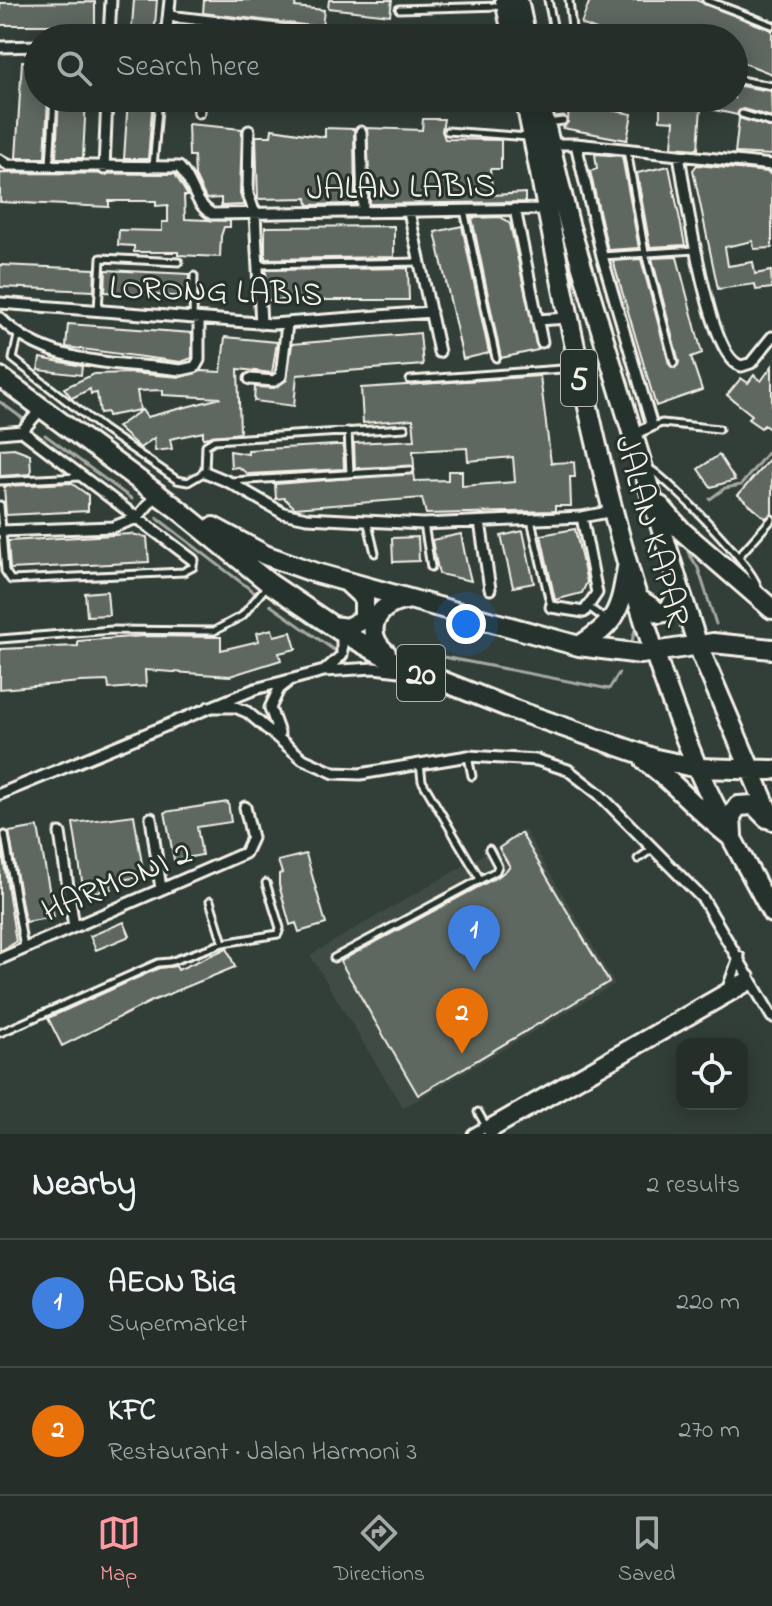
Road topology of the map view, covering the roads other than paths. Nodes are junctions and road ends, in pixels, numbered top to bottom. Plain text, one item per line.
1 (111, 0) edge
2 (170, 0) edge
3 (548, 0) edge
4 (569, 0) edge
5 (706, 0) edge
6 (510, 2) edge
7 (399, 9) dead end
8 (169, 16) junction
9 (110, 24) edge
10 (168, 24) edge
11 (236, 24) edge
12 (512, 24) edge
13 (520, 24) edge
14 (553, 24) edge
15 (572, 24) edge
16 (772, 25) edge
17 (24, 46) edge
18 (0, 47) edge
19 (748, 82) edge
20 (772, 86) edge
21 (53, 112) edge
22 (106, 112) edge
23 (158, 112) edge
24 (534, 112) edge
25 (542, 112) edge
26 (742, 114) dead end
27 (772, 123) edge
28 (249, 131) dead end
29 (447, 131) dead end
30 (547, 131) junction
31 (361, 132) dead end
32 (576, 144) junction
33 (626, 149) junction
34 (679, 155) junction
35 (4, 163) edge
36 (50, 165) junction
37 (772, 165) edge
38 (153, 168) junction
39 (104, 169) junction
40 (589, 200) junction
41 (556, 207) junction
42 (515, 209) junction
43 (464, 210) junction
44 (363, 211) junction
45 (409, 212) junction
46 (255, 214) junction
47 (696, 250) junction
48 (645, 253) junction
49 (602, 256) junction
50 (179, 262) dead end
51 (421, 262) junction
52 (259, 265) junction
53 (194, 276) dead end
54 (0, 303) edge
55 (98, 311) junction
56 (431, 312) junction
57 (0, 318) edge
58 (568, 318) junction
59 (196, 320) junction
60 (537, 320) junction
61 (261, 324) junction
62 (287, 324) junction
63 (18, 336) junction
64 (772, 337) edge
65 (542, 342) dead end
66 (439, 352) dead end
67 (496, 358) dead end
68 (674, 363) dead end
69 (577, 368) junction
70 (0, 377) edge
71 (250, 379) dead end
72 (410, 380) dead end
73 (42, 408) junction
74 (405, 428) dead end
75 (719, 429) dead end
76 (644, 430) junction
77 (22, 431) junction
78 (348, 431) junction
79 (0, 433) edge
80 (646, 466) junction
81 (410, 470) dead end
82 (205, 472) junction
83 (350, 473) junction
84 (81, 477) junction
85 (0, 481) edge
86 (229, 482) junction
87 (157, 494) junction
88 (656, 500) junction
89 (0, 505) edge
90 (179, 510) junction
91 (613, 511) junction
92 (582, 517) junction
93 (137, 518) junction
94 (531, 519) junction
95 (772, 519) edge
96 (480, 522) junction
97 (368, 524) junction
98 (423, 524) junction
99 (1, 531) edge
100 (375, 553) dead end
101 (739, 556) junction
102 (193, 560) joint
103 (628, 561) junction
104 (431, 567) dead end
105 (344, 580) junction
106 (269, 583) junction
107 (490, 589) dead end
108 (680, 590) junction
109 (639, 599) junction
110 (406, 600) junction
111 (766, 604) edge
112 (551, 607) joint
113 (590, 608) junction
114 (611, 623) junction
115 (336, 628) junction
116 (0, 639) edge
117 (579, 646) junction
118 (698, 646) junction
119 (772, 649) edge
120 (655, 652) junction
121 (397, 663) junction
122 (324, 671) junction
123 (423, 674) junction
124 (295, 678) junction
125 (209, 707) junction
126 (287, 746) junction
127 (633, 753) junction
128 (468, 756) junction
129 (420, 762) junction
130 (698, 768) junction
131 (748, 769) junction
132 (772, 770) edge
133 (472, 776) dead end
134 (0, 794) edge
135 (245, 807) dead end
136 (151, 818) dead end
137 (772, 823) edge
138 (60, 833) dead end
139 (5, 835) dead end
140 (732, 837) junction
141 (653, 848) junction
142 (489, 849) dead end
143 (638, 859) dead end
144 (480, 879) junction
145 (266, 883) dead end
146 (161, 889) junction
147 (210, 901) dead end
148 (772, 913) edge
149 (74, 927) junction
150 (223, 943) junction
151 (24, 949) junction
152 (739, 957) junction
153 (334, 958) dead end
154 (0, 959) edge
155 (751, 980) junction
156 (731, 991) junction
157 (765, 1004) junction
158 (772, 1017) edge
159 (0, 1033) edge
160 (478, 1112) dead end
161 (488, 1130) edge
162 (473, 1134) edge

1 - 9 street
2 - 8 street
3 - 14 lane
4 - 15 lane
5 - 16 lane
6 - 7 lane
6 - 12 highway
6 - 13 highway
8 - 10 street
8 - 11 street
17 - 18 street
19 - 20 lane
21 - 36 lane
22 - 39 street
23 - 38 lane
24 - 30 highway, JALAN KAPAR / 5
25 - 30 highway, JALAN KAPAR / 5
26 - 27 lane
28 - 46 street
29 - 30 lane
30 - 32 street
30 - 41 highway, JALAN KAPAR / 5
31 - 44 street
32 - 33 street
32 - 40 street
33 - 34 street
33 - 48 lane
34 - 37 street
34 - 47 street
35 - 36 street
36 - 39 street
38 - 39 street
38 - 46 street, JALAN LABIS
40 - 41 lane
40 - 49 street
41 - 42 street, JALAN LABIS
41 - 58 highway, JALAN KAPAR / 5
41 - 76 highway, JALAN KAPAR / 5
42 - 43 street, JALAN LABIS
42 - 60 street
43 - 45 street, JALAN LABIS
43 - 67 lane
44 - 45 street, JALAN LABIS
44 - 46 street, JALAN LABIS
45 - 51 street
46 - 52 street
47 - 48 lane
47 - 64 street
48 - 49 lane
48 - 68 lane
49 - 76 street
50 - 55 lane
51 - 52 lane
51 - 56 street
52 - 61 street
53 - 59 lane
54 - 55 street, LORONG LABIS
55 - 59 street, LORONG LABIS
56 - 62 street, LORONG LABIS
56 - 66 street
57 - 63 street
58 - 60 street
58 - 69 highway, JALAN KAPAR / 5
59 - 61 street, LORONG LABIS
59 - 63 street
60 - 65 street
61 - 62 street, LORONG LABIS
62 - 71 street
63 - 82 lane
69 - 72 lane
69 - 91 highway, JALAN KAPAR / 5
70 - 73 highway, 20
73 - 77 street
73 - 87 highway, 20
74 - 78 lane
75 - 76 lane
76 - 80 highway, JALAN KAPAR / 5
77 - 79 street
77 - 84 street
78 - 82 lane
78 - 83 lane
80 - 88 highway, JALAN KAPAR / 5
80 - 101 lane
81 - 83 lane
82 - 86 street
83 - 86 lane
84 - 85 lane
84 - 93 street
86 - 97 street
87 - 90 highway, 20
87 - 93 street
88 - 108 highway, JALAN KAPAR / 5
88 - 111 highway
89 - 99 lane
90 - 105 highway, 20
90 - 106 highway, 20
91 - 92 street
91 - 103 highway, JALAN KAPAR / 5
92 - 94 street
92 - 113 street
93 - 99 street
93 - 102 street
94 - 96 street
94 - 112 lane
95 - 101 lane
96 - 98 street
96 - 107 street
97 - 98 street
97 - 100 lane
98 - 104 lane
99 - 102 lane
101 - 111 lane
103 - 109 highway, JALAN KAPAR / 5
103 - 114 highway
105 - 110 highway, 20
105 - 115 highway
106 - 115 highway, 20
106 - 116 lane
108 - 109 highway
108 - 118 highway, JALAN KAPAR / 5
109 - 120 highway, JALAN KAPAR / 5
110 - 117 highway, 20
110 - 121 highway
112 - 113 street
113 - 114 lane
114 - 117 highway
115 - 121 highway, 20
115 - 122 street
117 - 120 highway, 20
118 - 119 highway, 20
118 - 120 highway, 20
118 - 131 highway, JALAN KAPAR / 5
120 - 130 highway, JALAN KAPAR / 5
121 - 123 highway, 20
122 - 123 street
122 - 124 street
123 - 127 highway, 20
124 - 125 street
124 - 126 street
125 - 126 street
125 - 134 street
126 - 129 street
127 - 130 highway, 20
127 - 140 highway
128 - 129 street
128 - 133 lane
128 - 141 street
129 - 144 lane
130 - 131 highway, 20
130 - 140 highway, JALAN KAPAR / 5
131 - 132 highway, 20
131 - 137 highway, JALAN KAPAR / 5
135 - 146 street, HARMONI 2
136 - 146 street
137 - 140 highway
138 - 149 street
139 - 151 lane
140 - 148 highway, JALAN KAPAR / 5
141 - 143 lane
141 - 152 street
142 - 144 lane
144 - 153 lane
145 - 150 lane
146 - 149 street, HARMONI 2
147 - 150 lane
149 - 151 street, HARMONI 2
150 - 159 lane
151 - 154 street, HARMONI 2
152 - 155 street
152 - 156 street
155 - 156 street
155 - 157 street
156 - 157 street
156 - 161 street
157 - 158 street
160 - 161 lane
161 - 162 street

